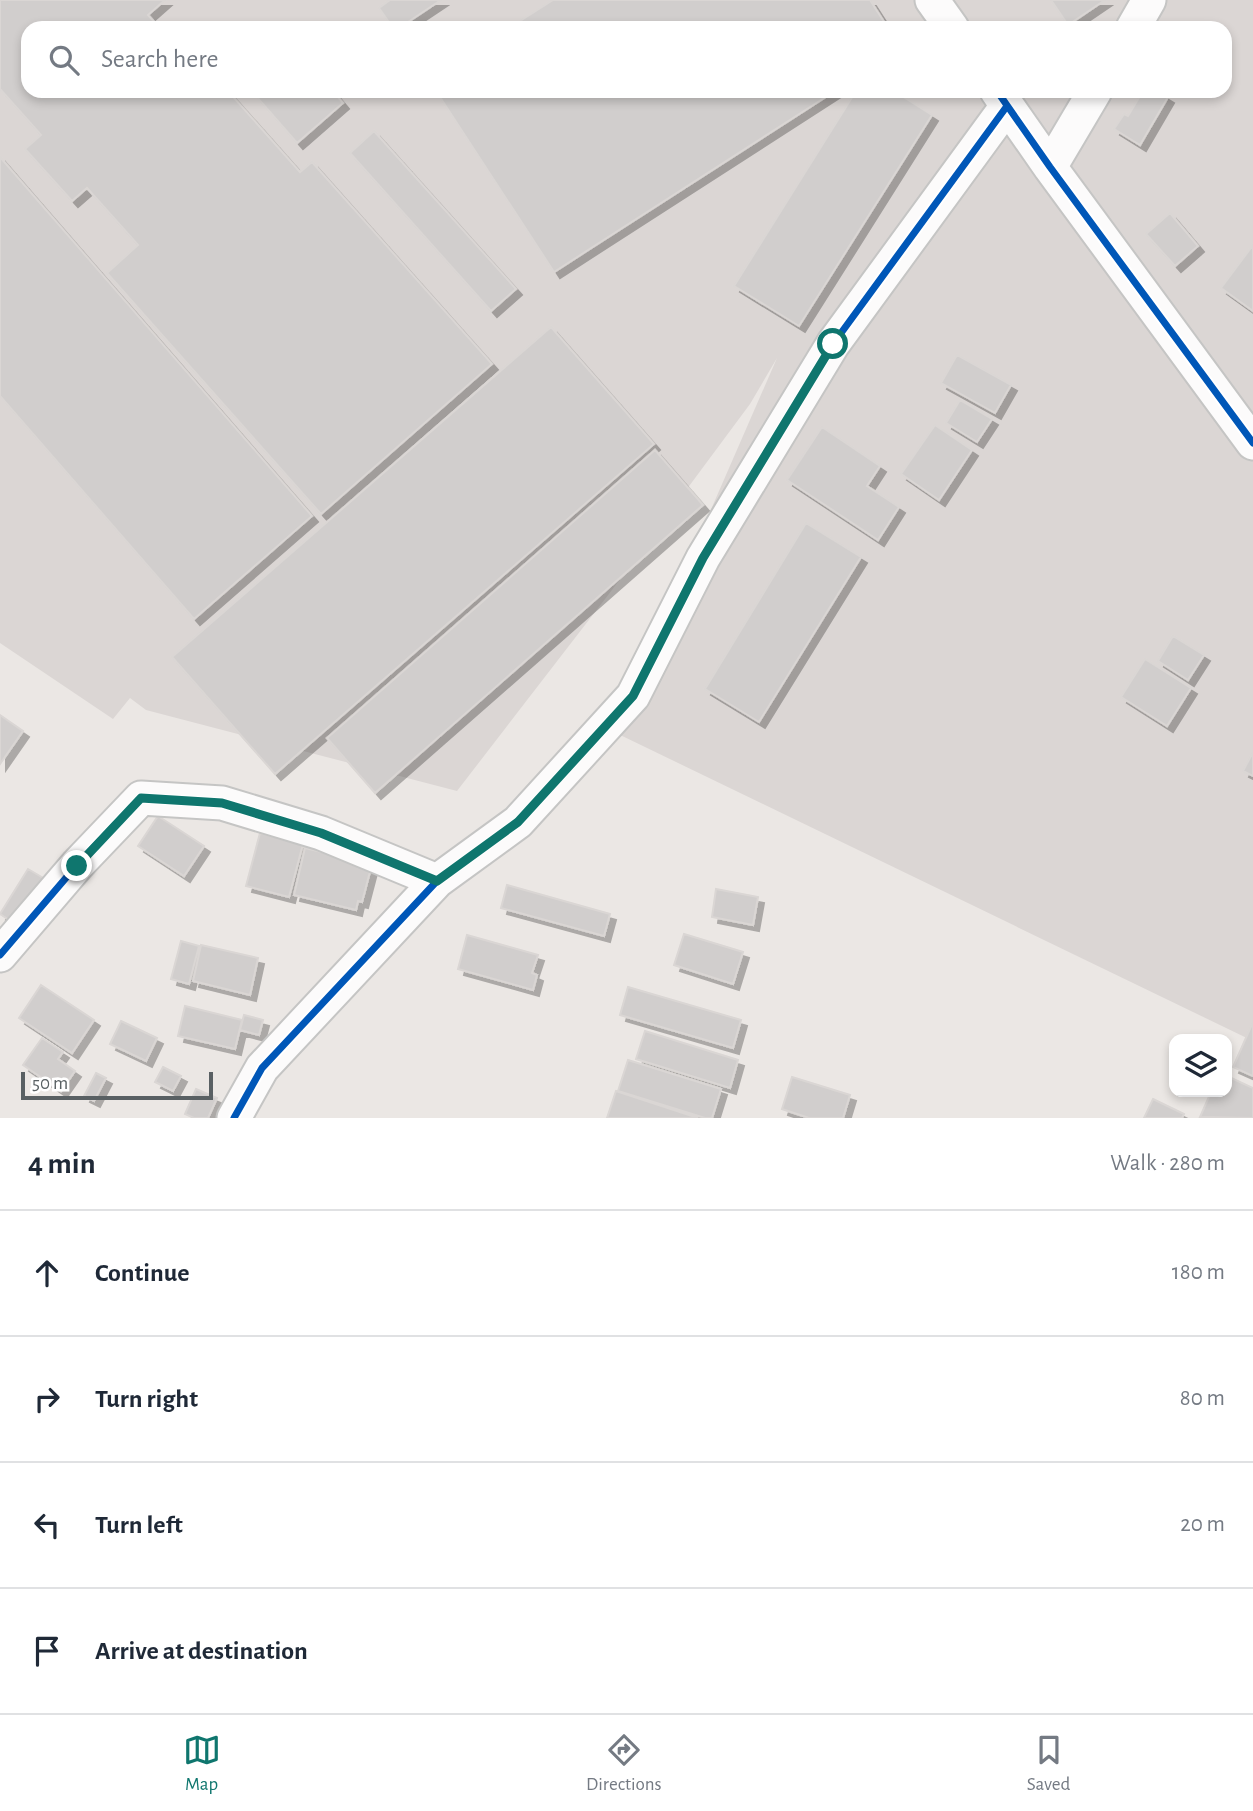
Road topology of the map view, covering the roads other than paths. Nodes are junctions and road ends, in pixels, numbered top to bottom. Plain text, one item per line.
1 (932, 0) edge
2 (1149, 0) edge
3 (947, 21) edge
4 (1137, 21) edge
5 (1091, 98) edge
6 (1002, 99) edge
7 (1050, 167) junction
8 (1253, 443) edge
9 (437, 881) junction
10 (0, 955) edge
11 (234, 1118) edge

1 - 3 street
2 - 4 street
5 - 7 street
6 - 7 street
6 - 9 street
7 - 8 street
9 - 10 street
9 - 11 street

